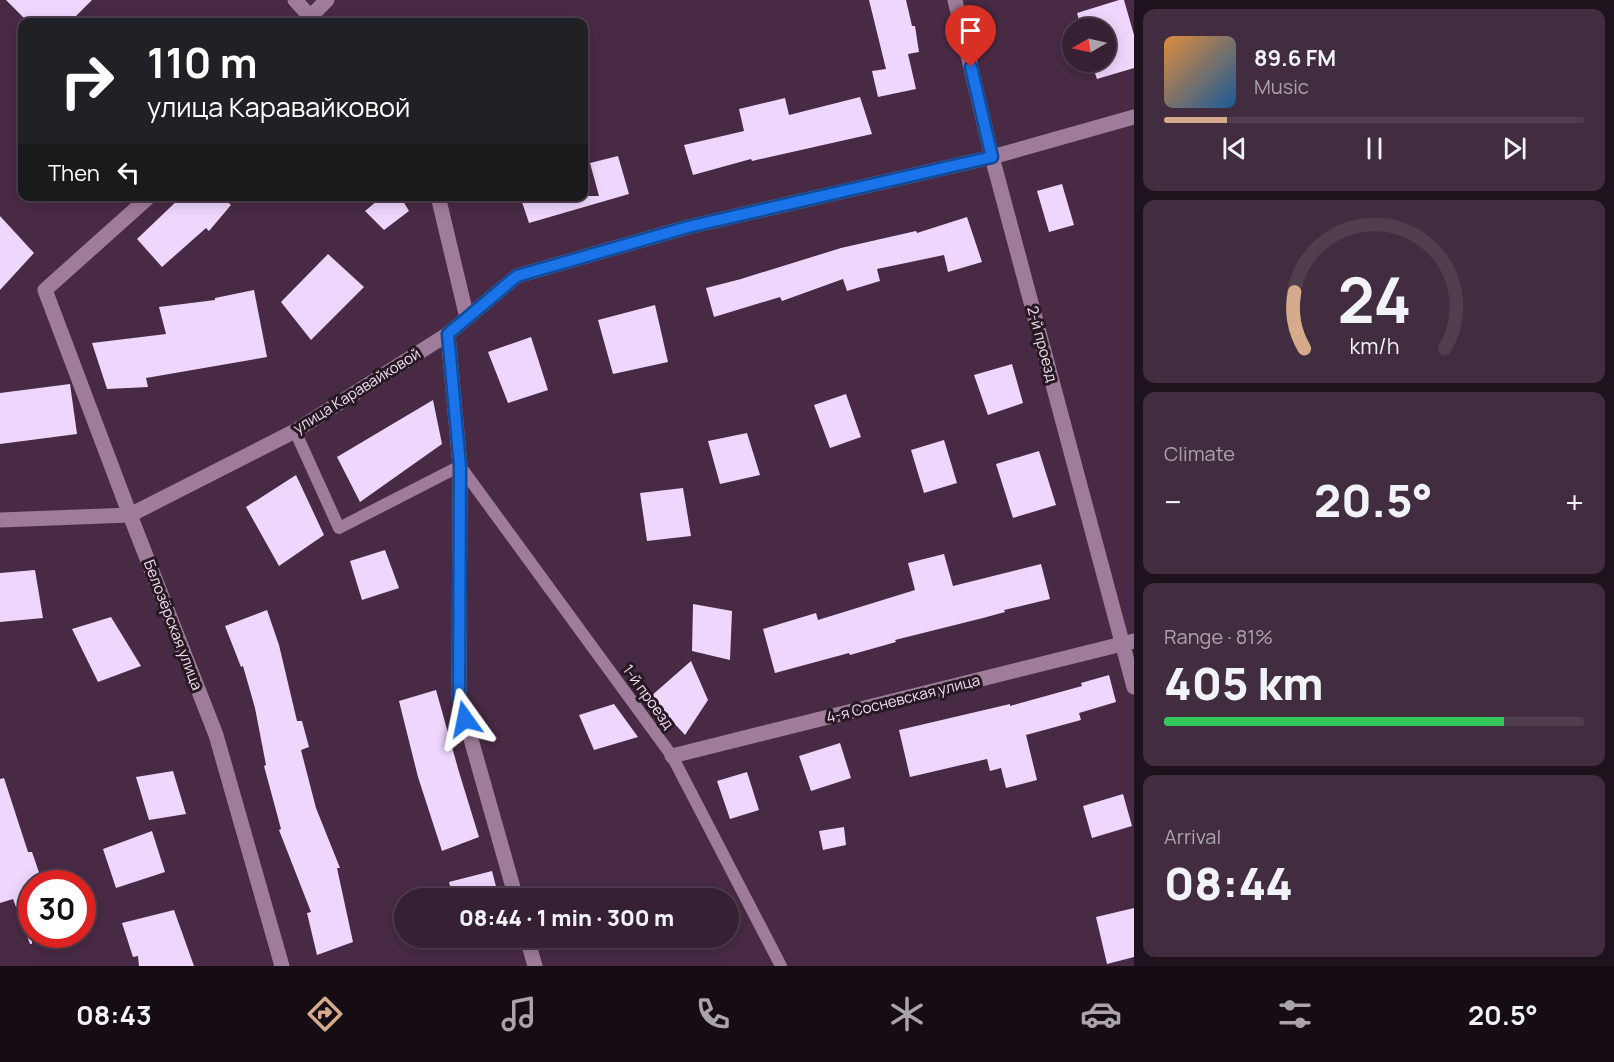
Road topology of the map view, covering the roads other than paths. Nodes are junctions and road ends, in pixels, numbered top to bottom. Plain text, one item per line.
1 (295, 0) edge
2 (327, 0) edge
3 (955, 0) edge
4 (311, 18) edge
5 (314, 18) edge
6 (1134, 117) edge
7 (992, 157) junction
8 (144, 201) edge
9 (439, 201) edge
10 (466, 318) junction
11 (448, 334) junction
12 (295, 431) junction
13 (460, 466) junction
14 (130, 515) junction
15 (0, 520) edge
16 (1128, 643) edge
17 (1134, 687) edge
18 (672, 756) junction
19 (513, 888) edge
20 (529, 948) edge
21 (282, 966) edge
22 (535, 966) edge
23 (782, 966) edge

1 - 4 street
2 - 5 street
3 - 7 street, 2-й проезд
6 - 7 street, улица Каравайковой
7 - 10 street, улица Каравайковой
7 - 16 street, 2-й проезд
8 - 14 street, Белозёрская улица
9 - 10 street
10 - 11 street, улица Каравайковой
11 - 12 street, улица Каравайковой
11 - 13 street
12 - 13 lane
12 - 14 street, улица Каравайковой
13 - 18 lane, 1-й проезд
13 - 19 street
14 - 15 street
14 - 21 street, Белозёрская улица
16 - 17 street, 2-й проезд
16 - 18 street, 4-я Сосневская улица
18 - 23 lane, 1-й проезд
20 - 22 street

